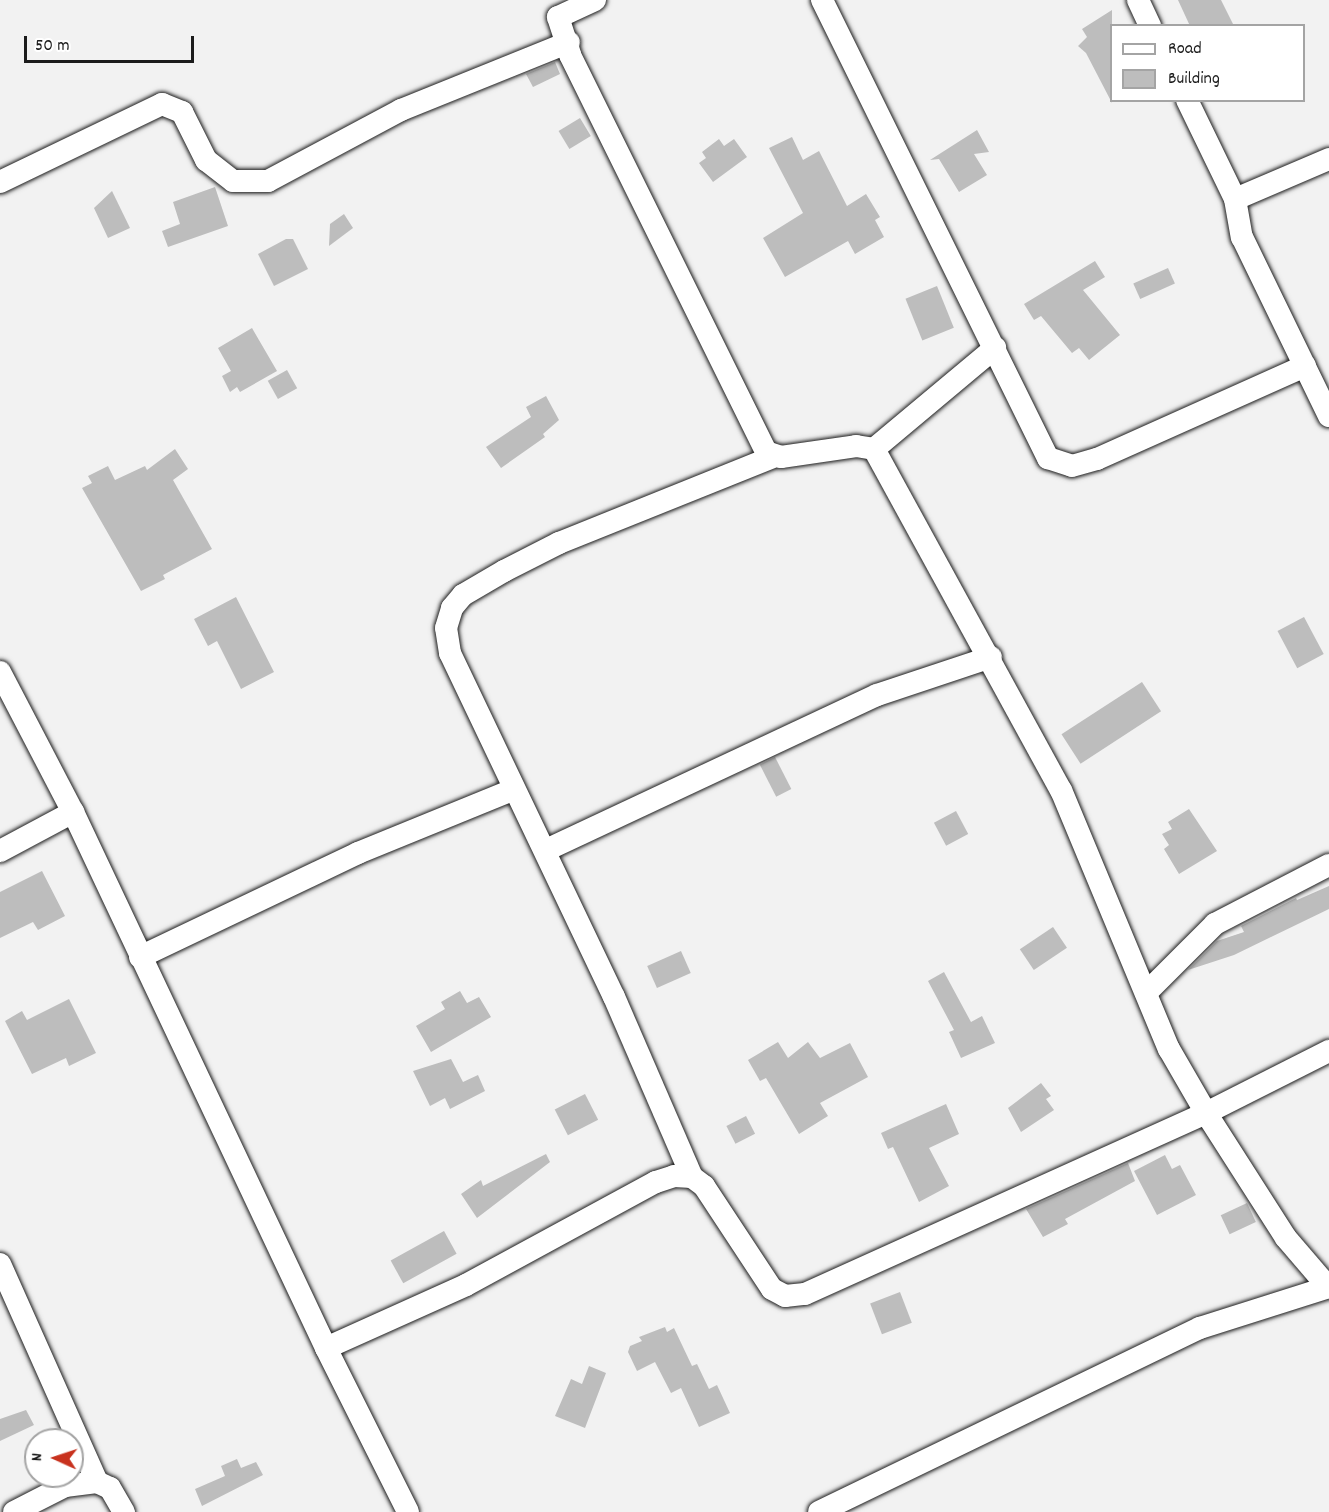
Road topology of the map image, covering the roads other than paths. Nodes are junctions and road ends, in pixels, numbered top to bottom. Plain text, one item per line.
1 (595, 0) edge
2 (822, 0) edge
3 (1138, 0) edge
4 (1149, 24) edge
5 (569, 42) junction
6 (1188, 102) edge
7 (1329, 159) edge
8 (0, 182) edge
9 (1235, 199) junction
10 (995, 348) junction
11 (1305, 366) junction
12 (1329, 416) edge
13 (874, 449) junction
14 (773, 457) junction
15 (991, 657) junction
16 (0, 672) edge
17 (512, 790) junction
18 (73, 812) junction
19 (546, 850) junction
20 (0, 851) edge
21 (1329, 865) edge
22 (140, 957) junction
23 (1146, 993) junction
24 (1329, 1051) edge
25 (1206, 1113) junction
26 (692, 1177) junction
27 (0, 1264) edge
28 (1328, 1287) edge
29 (326, 1348) junction
30 (97, 1482) junction
31 (14, 1512) edge
32 (124, 1512) edge
33 (408, 1512) edge
34 (819, 1512) edge

1 - 5 street
2 - 10 street
3 - 4 street
5 - 8 street
5 - 14 street
6 - 9 street
7 - 9 street
9 - 11 street
10 - 11 street
10 - 13 street
11 - 12 street
13 - 14 street
13 - 15 street
14 - 17 street
15 - 19 street
15 - 23 street
16 - 18 street
17 - 19 street
17 - 22 street
18 - 20 street
18 - 22 street
19 - 26 street
21 - 23 street
22 - 29 street
23 - 25 street
24 - 25 street
25 - 26 street
25 - 28 street
26 - 29 street
27 - 30 street
28 - 34 street
29 - 33 street
30 - 31 street
30 - 32 street

